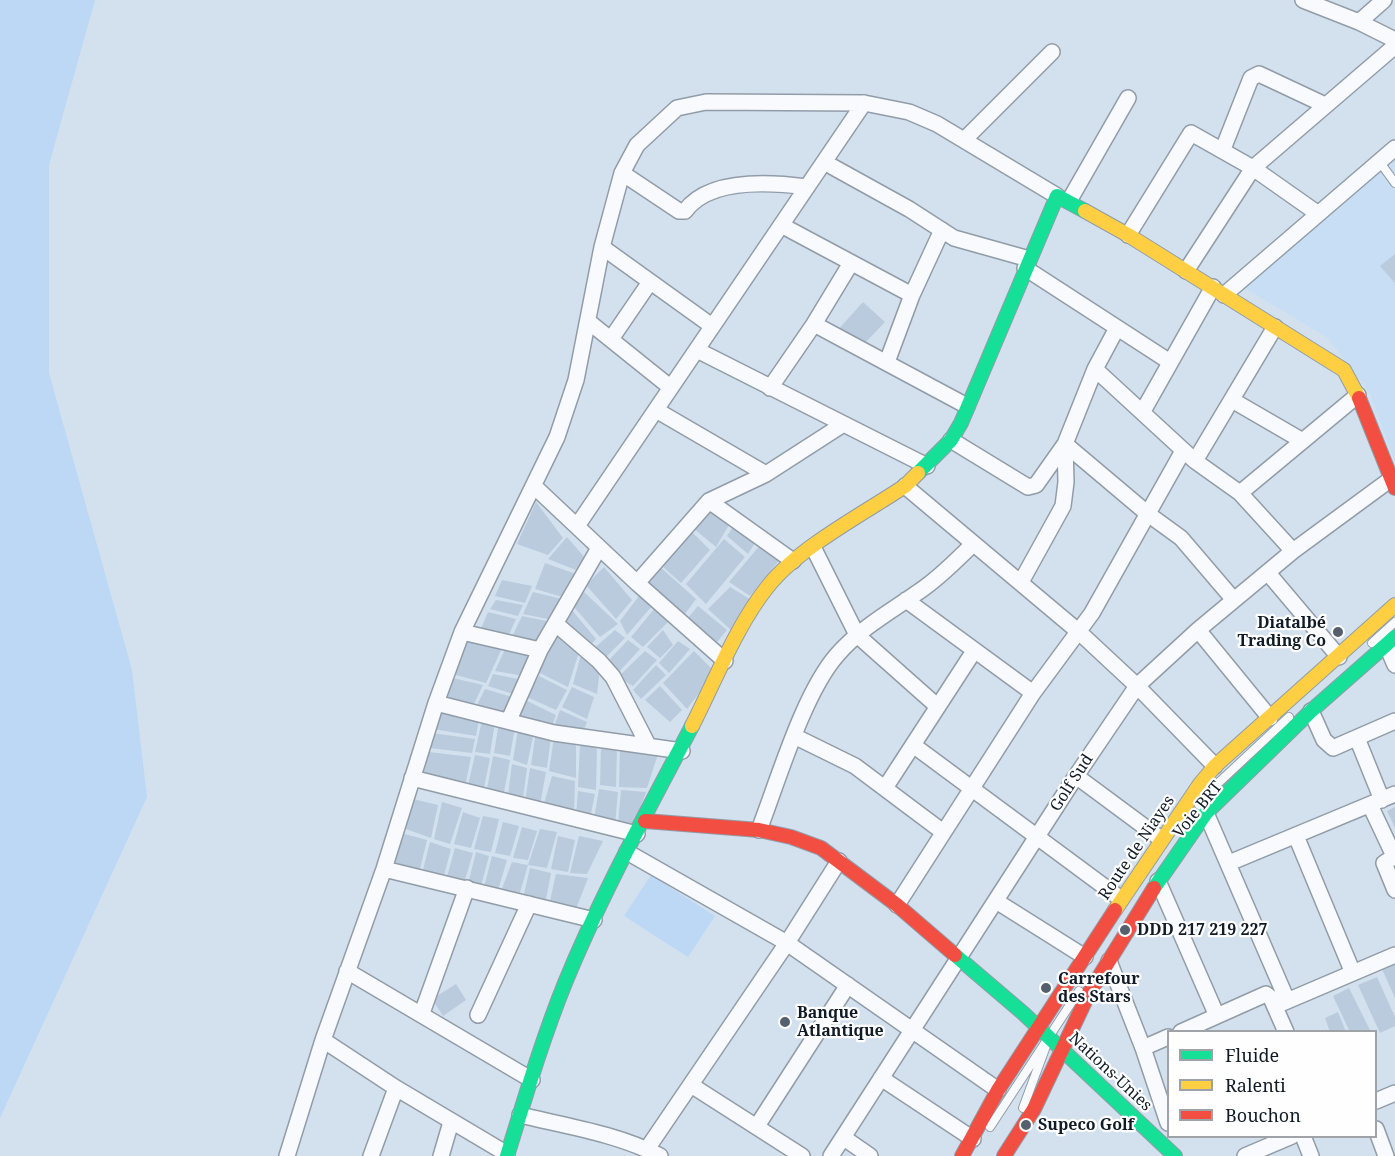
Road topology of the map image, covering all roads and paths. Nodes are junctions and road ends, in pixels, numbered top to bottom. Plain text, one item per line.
1 (1303, 0) edge
2 (1384, 0) edge
3 (1359, 22) junction
4 (1395, 40) edge
5 (1395, 46) edge
6 (1052, 52) dead end
7 (1128, 98) dead end
8 (864, 103) junction
9 (1325, 105) junction
10 (965, 139) junction
11 (1395, 148) edge
12 (1223, 149) junction
13 (1379, 161) junction
14 (824, 162) junction
15 (1253, 168) junction
16 (622, 173) junction
17 (1395, 183) edge
18 (807, 187) junction
19 (1063, 199) junction
20 (1317, 213) junction
21 (781, 225) junction
22 (942, 230) junction
23 (1128, 235) junction
24 (602, 247) junction
25 (851, 263) junction
26 (1027, 263) junction
27 (1186, 271) junction
28 (650, 282) junction
29 (1218, 291) junction
30 (912, 295) junction
31 (589, 322) junction
32 (814, 324) junction
33 (712, 326) junction
34 (1275, 327) junction
35 (1117, 328) junction
36 (611, 339) junction
37 (697, 350) junction
38 (887, 362) junction
39 (1170, 362) junction
40 (1095, 369) junction
41 (670, 387) junction
42 (770, 388) junction
43 (1358, 394) junction
44 (1232, 400) junction
45 (967, 406) junction
46 (656, 410) junction
47 (1143, 411) junction
48 (842, 425) junction
49 (951, 440) junction
50 (1301, 440) junction
51 (1065, 444) junction
52 (1189, 456) junction
53 (927, 466) junction
54 (766, 474) junction
55 (1393, 484) edge
56 (905, 486) junction
57 (535, 487) junction
58 (1239, 493) junction
59 (709, 501) junction
60 (1148, 514) junction
61 (577, 526) junction
62 (972, 545) junction
63 (599, 548) junction
64 (813, 548) junction
65 (1293, 551) junction
66 (793, 561) junction
67 (1268, 573) junction
68 (1022, 582) junction
69 (637, 583) junction
70 (906, 600) junction
71 (1234, 600) junction
72 (1395, 605) edge
73 (1395, 622) edge
74 (556, 624) junction
75 (1198, 630) junction
76 (462, 632) junction
77 (1079, 632) junction
78 (857, 635) junction
79 (1391, 641) edge
80 (540, 650) junction
81 (974, 651) junction
82 (1361, 652) dead end
83 (1339, 657) junction
84 (725, 661) junction
85 (1395, 665) edge
86 (1137, 686) junction
87 (1033, 693) junction
88 (436, 703) junction
89 (937, 706) junction
90 (1311, 711) junction
91 (1294, 713) dead end
92 (1270, 718) junction
93 (509, 720) junction
94 (1395, 722) edge
95 (794, 736) junction
96 (1357, 738) junction
97 (648, 745) junction
98 (912, 745) junction
99 (682, 751) junction
100 (1215, 766) junction
101 (1076, 776) junction
102 (412, 778) junction
103 (885, 788) junction
104 (972, 789) junction
105 (1382, 799) edge
106 (1201, 812) junction
107 (1189, 818) dead end
108 (641, 828) junction
109 (759, 830) junction
110 (943, 832) junction
111 (1296, 836) junction
112 (1036, 838) junction
113 (1161, 839) junction
114 (627, 852) junction
115 (1394, 856) edge
116 (839, 861) junction
117 (1160, 861) dead end
118 (1228, 863) junction
119 (384, 870) junction
120 (1153, 877) junction
121 (467, 888) junction
122 (1395, 890) edge
123 (1121, 899) junction
124 (996, 901) junction
125 (529, 903) junction
126 (897, 905) junction
127 (594, 920) junction
128 (787, 943) junction
129 (1395, 955) edge
130 (1085, 957) junction
131 (958, 959) junction
132 (1108, 962) junction
133 (347, 971) junction
134 (1353, 973) junction
135 (1085, 980) dead end
136 (848, 985) junction
137 (1281, 1003) junction
138 (422, 1013) junction
139 (478, 1015) dead end
140 (1210, 1023) edge
141 (1038, 1027) junction
142 (1187, 1030) edge
143 (1286, 1030) edge
144 (911, 1032) junction
145 (1049, 1037) junction
146 (1167, 1037) edge
147 (322, 1040) junction
148 (1143, 1048) junction
149 (1061, 1049) junction
150 (881, 1078) junction
151 (532, 1080) junction
152 (692, 1085) junction
153 (396, 1088) junction
154 (998, 1090) junction
155 (1395, 1093) edge
156 (1377, 1101) edge
157 (520, 1115) junction
158 (1167, 1120) edge
159 (451, 1122) junction
160 (757, 1126) junction
161 (1377, 1131) edge
162 (844, 1138) junction
163 (1173, 1138) edge
164 (1286, 1138) edge
165 (1303, 1138) edge
166 (973, 1139) junction
167 (1257, 1143) edge
168 (653, 1153) edge
169 (507, 1155) edge
170 (286, 1156) edge
171 (371, 1156) edge
172 (441, 1156) edge
173 (802, 1156) edge
174 (831, 1156) edge
175 (870, 1156) edge
176 (962, 1156) edge
177 (972, 1156) edge
178 (995, 1156) edge
179 (1004, 1156) edge
180 (1175, 1156) edge
181 (1179, 1156) edge
182 (1245, 1156) edge
183 (1311, 1156) edge
184 (1386, 1156) edge

1 - 3 street
2 - 3 street
3 - 4 street
5 - 9 street
6 - 10 street
7 - 19 street
8 - 10 street
8 - 14 street
8 - 16 street
9 - 12 street
9 - 15 street
10 - 19 street
11 - 13 street
12 - 15 street
12 - 23 street
13 - 17 lane
13 - 20 street
14 - 18 street
14 - 22 street
15 - 20 street
15 - 27 street
16 - 18 street
16 - 24 street
18 - 21 street
19 - 23 street
19 - 26 street
20 - 29 street
21 - 25 street
21 - 33 street
22 - 26 street
22 - 30 street
23 - 27 street
24 - 28 street
24 - 31 street
25 - 30 street
25 - 32 street
26 - 35 street
26 - 45 street
27 - 29 street
28 - 33 street
28 - 36 street
29 - 34 street
29 - 39 street
30 - 38 street
31 - 36 street
31 - 57 street
32 - 38 street
32 - 42 street
33 - 37 street
34 - 43 street
34 - 44 street
35 - 39 street
35 - 40 street
36 - 41 street
37 - 41 street
37 - 42 street
38 - 45 street
39 - 47 street
40 - 47 street
40 - 51 street
41 - 46 street
42 - 48 street
43 - 50 street
43 - 55 street
44 - 50 street
44 - 52 street
45 - 49 street
46 - 54 street
46 - 61 street
47 - 52 street
48 - 53 street
48 - 54 street
49 - 51 street
49 - 53 street
50 - 58 street
51 - 60 street
51 - 68 street
52 - 58 street
52 - 60 street
53 - 56 street
54 - 59 street
55 - 65 street, Golf Sud
56 - 62 street
56 - 64 street
57 - 61 street
57 - 76 street
58 - 65 street
59 - 66 street
59 - 69 street
60 - 71 street
60 - 77 street
61 - 63 street
62 - 68 street
62 - 70 street
63 - 69 street
63 - 74 street
64 - 66 street
64 - 78 street
65 - 67 street, Golf Sud
66 - 84 street
67 - 71 street, Golf Sud
67 - 83 street
68 - 77 street
69 - 84 street
70 - 78 street
70 - 81 street
71 - 75 street, Golf Sud
72 - 83 street, Route de Niayes
73 - 82 lane
74 - 80 street
74 - 97 street
75 - 86 street, Golf Sud
75 - 92 street
76 - 80 street
76 - 88 street
77 - 86 street
77 - 87 street
78 - 89 street
78 - 95 street
79 - 85 street
79 - 90 street
80 - 93 street
81 - 87 street
81 - 89 street
83 - 92 street, Route de Niayes
84 - 99 street
86 - 100 street
86 - 101 street, Golf Sud
87 - 104 street
88 - 93 street
88 - 102 street
89 - 98 street
90 - 96 street
90 - 106 street
91 - 106 lane, Voie BRT
92 - 100 street, Route de Niayes
93 - 97 street
94 - 96 street
95 - 103 street
95 - 109 street
96 - 105 street
97 - 99 street
98 - 103 street
98 - 104 street
99 - 108 street
100 - 113 street, Route de Niayes
101 - 112 street, Golf Sud
101 - 113 street
102 - 108 street
102 - 119 street
103 - 110 street
104 - 110 street
104 - 112 street
105 - 111 street
105 - 115 street
106 - 118 street
106 - 120 street
107 - 117 lane, Voie BRT
108 - 109 street, Nations-Unies
108 - 114 street
109 - 116 street, Nations-Unies
110 - 126 street
111 - 118 street
111 - 134 street
112 - 123 street
112 - 124 street, Golf Sud
113 - 123 street, Route de Niayes
114 - 127 street
114 - 128 street
115 - 122 street
116 - 126 street, Nations-Unies
116 - 128 street
118 - 137 street
119 - 121 street
119 - 133 street
120 - 132 street
120 - 140 street
121 - 125 street
121 - 138 street
123 - 130 street, Route de Niayes
124 - 130 street
124 - 131 street, Golf Sud
125 - 127 street
125 - 139 street
126 - 131 street, Nations-Unies
127 - 151 street
128 - 136 street
128 - 152 street
129 - 134 street
130 - 141 street, Route de Niayes
131 - 141 street, Nations-Unies
131 - 144 street, Golf Sud
132 - 148 street
132 - 149 street
133 - 138 street
133 - 147 street
134 - 137 street
135 - 145 lane
136 - 144 street
136 - 160 street
137 - 140 street
137 - 143 street
138 - 151 street
140 - 142 street
141 - 145 street, Nations-Unies
141 - 154 street, Route de Niayes
144 - 150 street, Golf Sud
144 - 154 street
145 - 149 street, Nations-Unies
145 - 177 lane
145 - 178 lane
146 - 148 street
147 - 153 street
147 - 170 street
148 - 158 street
149 - 179 street
149 - 180 street, Nations-Unies
150 - 162 street, Golf Sud
150 - 166 street
151 - 157 street
152 - 160 street
152 - 168 street
153 - 159 street
153 - 171 street
154 - 166 street, Route de Niayes
155 - 156 street
157 - 168 street
157 - 169 street
159 - 169 street
159 - 172 street
160 - 173 street
161 - 184 street
162 - 174 street, Golf Sud
162 - 175 street
163 - 181 street
164 - 167 street
165 - 183 street
166 - 176 street, Route de Niayes
167 - 182 street

